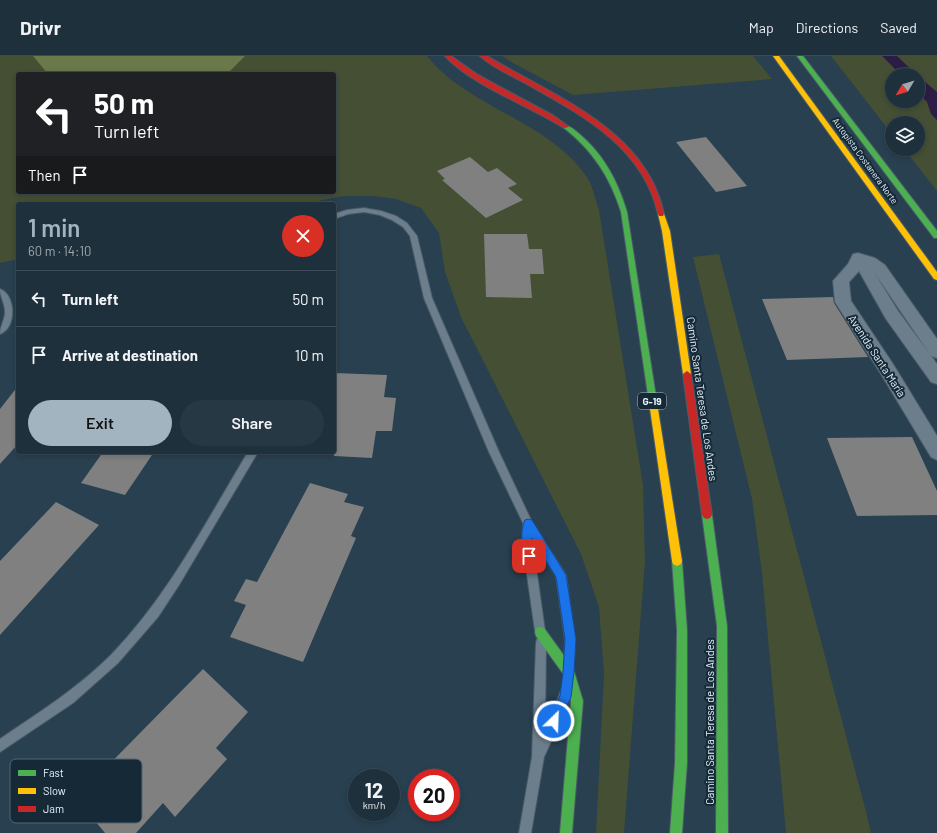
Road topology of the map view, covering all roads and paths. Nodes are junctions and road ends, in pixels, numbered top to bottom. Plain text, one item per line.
1 (448, 56) edge
2 (483, 56) edge
3 (776, 56) edge
4 (800, 56) edge
5 (336, 216) edge
6 (937, 236) edge
7 (858, 258) junction
8 (937, 277) edge
9 (0, 292) edge
10 (0, 331) edge
11 (937, 352) edge
12 (937, 377) edge
13 (937, 452) edge
14 (252, 454) edge
15 (528, 523) junction
16 (540, 632) junction
17 (569, 672) junction
18 (0, 746) edge
19 (538, 758) junction
20 (525, 833) edge
21 (566, 833) edge
22 (676, 833) edge
23 (722, 833) edge

1 - 22 main road, G-19
2 - 23 main road, Camino Santa Teresa de Los Andes
3 - 8 main road, Autopista Costanera Norte
4 - 6 main road, Autopista Costanera Norte
5 - 15 lane
7 - 11 street
7 - 12 street
7 - 13 street, Avenida Santa María
9 - 10 lane
14 - 18 lane
15 - 16 lane
15 - 17 lane
16 - 17 main road
16 - 19 lane
17 - 19 lane
17 - 21 main road
19 - 20 lane

